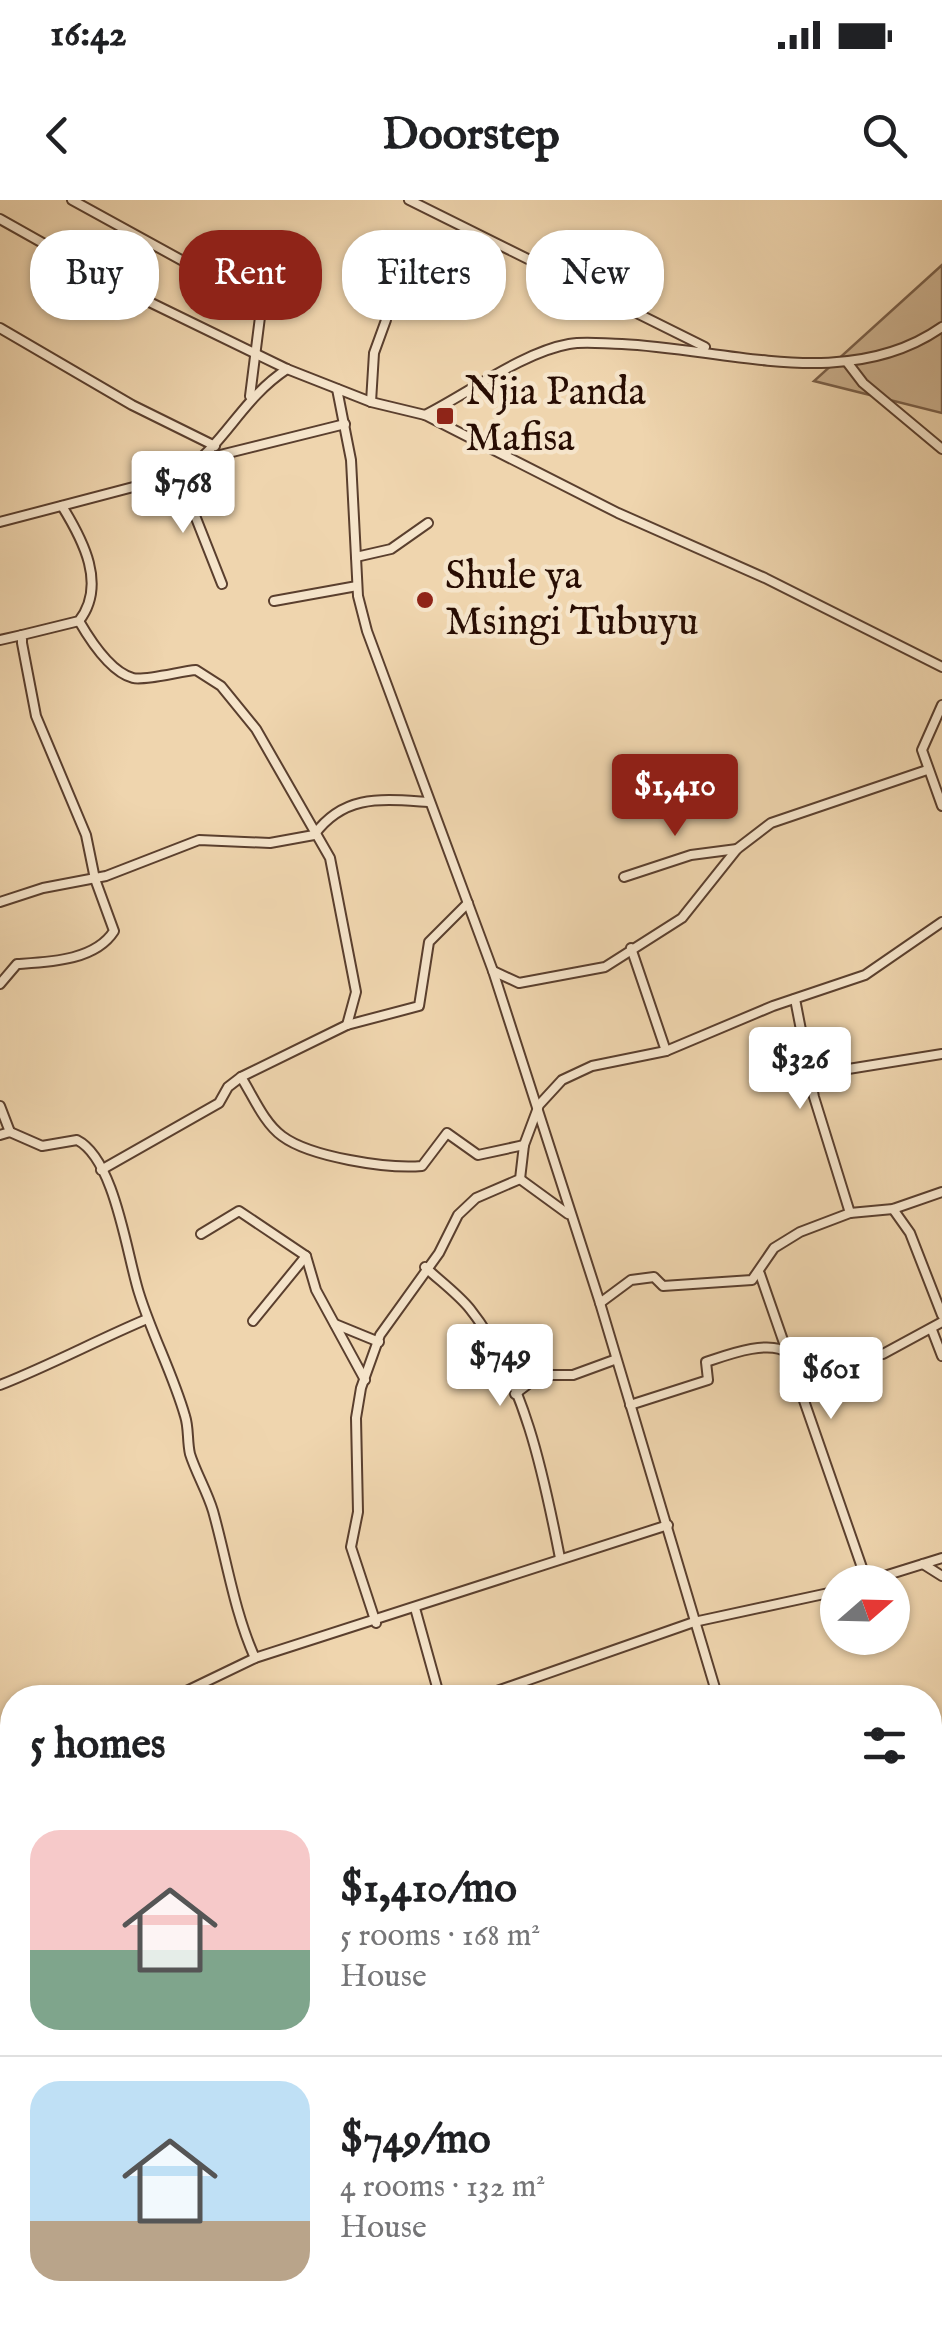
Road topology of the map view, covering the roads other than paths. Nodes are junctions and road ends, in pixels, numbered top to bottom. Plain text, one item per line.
1 (72, 200) edge
2 (409, 200) edge
3 (0, 219) edge
4 (386, 320) dead end
5 (942, 327) edge
6 (0, 328) edge
7 (255, 352) junction
8 (719, 352) junction
9 (847, 362) junction
10 (287, 369) junction
11 (338, 389) junction
12 (250, 396) junction
13 (371, 402) junction
14 (425, 414) junction
15 (344, 424) junction
16 (215, 446) junction
17 (942, 449) edge
18 (204, 459) junction
19 (178, 475) junction
20 (62, 506) junction
21 (0, 522) edge
22 (428, 523) dead end
23 (356, 556) junction
24 (222, 584) dead end
25 (357, 586) junction
26 (274, 601) dead end
27 (79, 621) junction
28 (22, 634) junction
29 (0, 640) edge
30 (942, 667) edge
31 (942, 705) edge
32 (928, 770) junction
33 (428, 802) junction
34 (942, 806) edge
35 (314, 835) junction
36 (737, 849) junction
37 (624, 877) dead end
38 (95, 879) junction
39 (0, 902) edge
40 (468, 903) junction
41 (942, 922) edge
42 (631, 948) junction
43 (493, 971) junction
44 (0, 984) edge
45 (794, 1000) junction
46 (347, 1026) junction
47 (666, 1051) junction
48 (942, 1054) edge
49 (811, 1075) junction
50 (241, 1078) junction
51 (0, 1106) edge
52 (536, 1112) junction
53 (5, 1134) edge
54 (524, 1145) junction
55 (101, 1170) junction
56 (520, 1179) junction
57 (942, 1192) edge
58 (893, 1209) junction
59 (850, 1213) junction
60 (570, 1216) junction
61 (201, 1234) dead end
62 (306, 1256) junction
63 (424, 1267) junction
64 (760, 1274) junction
65 (600, 1303) junction
66 (942, 1318) edge
67 (147, 1319) junction
68 (253, 1322) dead end
69 (335, 1324) junction
70 (932, 1330) junction
71 (379, 1342) junction
72 (788, 1354) junction
73 (884, 1354) dead end
74 (942, 1356) edge
75 (614, 1360) junction
76 (365, 1380) junction
77 (0, 1385) edge
78 (515, 1394) junction
79 (630, 1406) junction
80 (668, 1525) junction
81 (560, 1558) junction
82 (942, 1558) edge
83 (924, 1564) junction
84 (860, 1565) edge
85 (910, 1568) edge
86 (942, 1576) edge
87 (820, 1595) edge
88 (415, 1608) junction
89 (694, 1622) junction
90 (376, 1623) junction
91 (255, 1658) junction
92 (199, 1685) edge
93 (436, 1685) edge
94 (522, 1685) edge
95 (714, 1685) edge

1 - 7 street
2 - 8 street
3 - 7 street
4 - 13 street
5 - 9 street
6 - 16 street
7 - 10 street
7 - 12 street
8 - 9 street
8 - 14 street
9 - 17 street
10 - 11 street
10 - 12 street
11 - 13 street
11 - 15 street
12 - 16 street
13 - 14 street
14 - 30 street
15 - 18 street
15 - 23 street
16 - 18 street
18 - 19 street
19 - 20 street
19 - 24 street
20 - 21 street
20 - 27 street
22 - 23 street
23 - 25 street
25 - 26 street
25 - 33 street
27 - 28 street
27 - 35 street
28 - 29 street
28 - 38 street
31 - 32 street
32 - 34 street
32 - 36 street
33 - 35 street
33 - 40 street
35 - 38 street
35 - 46 street
36 - 37 street
36 - 42 street
38 - 39 street
38 - 44 street
40 - 43 street
40 - 46 street
41 - 45 street
42 - 43 street
42 - 47 street
43 - 52 street
45 - 47 street
45 - 49 street
46 - 50 street
47 - 52 street
48 - 49 street
49 - 59 street
50 - 54 street
50 - 55 street
51 - 53 street
52 - 54 street
52 - 60 street
53 - 55 street
54 - 56 street
55 - 67 street
56 - 60 street
56 - 63 street
57 - 58 street
58 - 59 street
58 - 66 street
59 - 64 street
60 - 65 street
61 - 62 street
62 - 68 street
62 - 69 street
63 - 71 street
63 - 78 street
64 - 65 street
64 - 72 street
65 - 75 street
66 - 70 street
67 - 77 street
67 - 91 street
69 - 71 street
69 - 76 street
70 - 73 street
70 - 74 street
71 - 76 street
72 - 79 street
72 - 84 street
75 - 78 street
75 - 79 street
76 - 90 street
78 - 81 street
79 - 80 street
80 - 81 street
80 - 89 street
81 - 88 street
82 - 83 street
83 - 85 street
83 - 86 street
87 - 89 street
88 - 90 street
88 - 93 street
89 - 94 street
89 - 95 street
90 - 91 street
91 - 92 street

